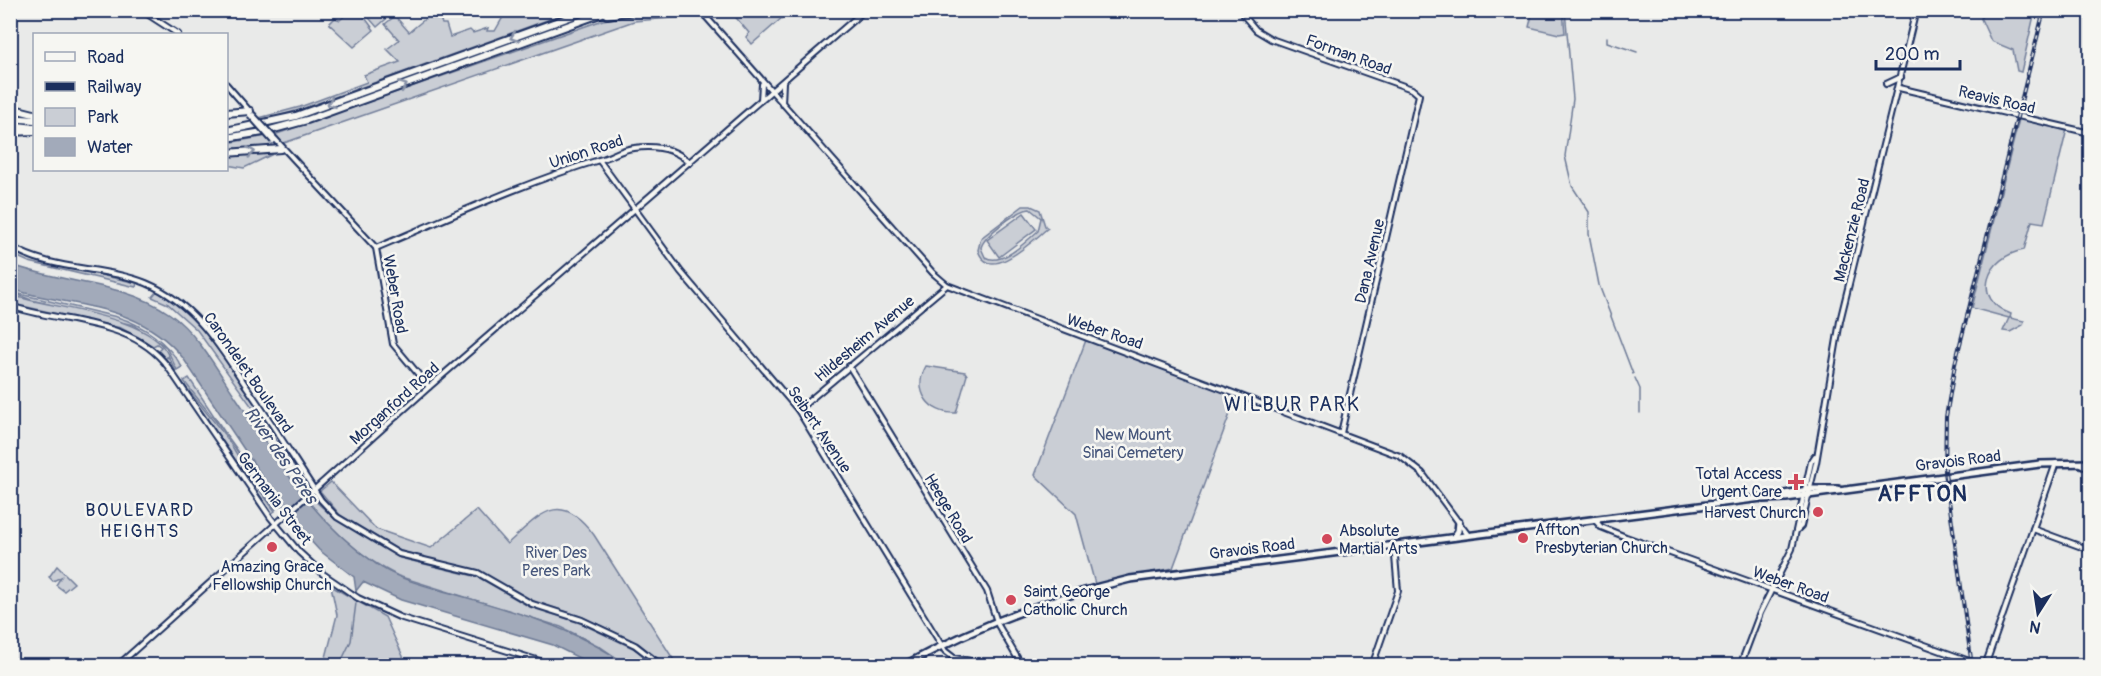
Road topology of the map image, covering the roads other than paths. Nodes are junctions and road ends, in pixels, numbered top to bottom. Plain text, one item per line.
1 (141, 10) edge
2 (589, 10) edge
3 (611, 10) edge
4 (640, 10) edge
5 (866, 10) edge
6 (1239, 10) edge
7 (1916, 10) edge
8 (696, 11) edge
9 (581, 12) edge
10 (595, 16) junction
11 (176, 33) edge
12 (1902, 76) junction
13 (783, 82) junction
14 (762, 83) junction
15 (1886, 84) dead end
16 (228, 86) edge
17 (1899, 88) junction
18 (771, 92) junction
19 (1418, 93) joint
20 (239, 100) junction
21 (760, 101) junction
22 (782, 105) junction
23 (10, 108) edge
24 (235, 111) junction
25 (249, 112) junction
26 (228, 113) edge
27 (33, 114) edge
28 (10, 118) edge
29 (33, 120) edge
30 (10, 125) edge
31 (33, 129) edge
32 (33, 129) edge
33 (228, 131) edge
34 (10, 132) edge
35 (2091, 133) edge
36 (228, 138) edge
37 (276, 144) junction
38 (228, 153) edge
39 (288, 155) junction
40 (599, 160) junction
41 (690, 163) junction
42 (635, 208) junction
43 (10, 246) edge
44 (376, 248) junction
45 (947, 285) junction
46 (10, 306) edge
47 (849, 366) junction
48 (429, 387) junction
49 (798, 411) junction
50 (1341, 433) junction
51 (2056, 463) junction
52 (2091, 463) edge
53 (2081, 464) junction
54 (2091, 468) edge
55 (314, 490) junction
56 (1806, 493) junction
57 (1594, 519) junction
58 (1459, 522) junction
59 (276, 524) junction
60 (2033, 529) junction
61 (1468, 535) junction
62 (1454, 537) junction
63 (1394, 544) junction
64 (2091, 550) edge
65 (1772, 590) junction
66 (996, 619) junction
67 (942, 645) junction
68 (117, 666) edge
69 (556, 666) edge
70 (662, 666) edge
71 (903, 666) edge
72 (998, 666) edge
73 (1022, 666) edge
74 (1372, 666) edge
75 (1740, 666) edge
76 (1984, 666) edge

1 - 11 main road
2 - 9 highway
3 - 10 highway
4 - 10 highway
5 - 13 main road
6 - 19 main road, Forman Road
7 - 12 main road, Mackenzie Road
8 - 14 main road, Weber Road
9 -> 33 highway
36 -> 10 highway
12 - 15 main road
12 - 17 main road, Mackenzie Road
13 - 18 main road
13 - 22 main road
14 - 18 main road, Weber Road
14 - 21 main road
16 - 20 main road, Weber Road
17 - 35 main road, Reavis Road
17 - 56 main road, Mackenzie Road
18 - 21 main road
18 - 22 main road, Weber Road
19 - 50 main road, Dana Avenue
20 - 24 highway
20 - 25 main road, Weber Road
21 - 41 main road
22 - 45 main road, Weber Road
23 - 27 highway
24 - 25 highway
24 - 26 highway
25 - 37 main road, Weber Road, bridge
28 - 29 highway
30 - 31 highway
32 - 34 highway
38 -> 37 highway
37 - 39 main road, Weber Road
37 - 39 main road, Weber Road
39 - 44 main road, Weber Road
40 - 41 main road, Union Road
40 - 42 main road, Seibert Avenue
40 - 44 main road, Union Road
41 - 42 main road, Morganford Road
42 - 48 main road, Morganford Road
42 - 49 main road, Seibert Avenue
43 - 55 main road, Carondelet Boulevard
44 - 48 main road, Weber Road
45 - 47 main road, Hildesheim Avenue
45 - 50 main road, Weber Road
46 - 59 main road, Germania Street
47 - 49 main road, Hildesheim Avenue
47 - 66 main road, Heege Road
48 - 55 main road, Morganford Road
49 - 67 main road, Seibert Avenue
50 - 58 main road, Weber Road
51 - 53 main road, Gravois Road
51 - 56 main road, Gravois Road
51 - 60 main road
52 - 53 main road, Gravois Road
53 - 54 main road, Gravois Road
55 - 59 main road, Morganford Road
55 - 70 main road, Carondelet Boulevard
56 - 57 main road, Gravois Road
56 - 65 main road, Mackenzie Road
57 - 61 main road, Gravois Road
57 - 65 main road, Weber Road
58 - 61 main road, Weber Road
58 - 62 main road
59 - 68 main road, Morganford Road
59 - 69 main road, Germania Street
60 - 64 main road
60 - 76 main road
61 - 62 main road, Gravois Road
62 - 63 main road, Gravois Road
63 - 66 main road, Gravois Road
63 - 74 main road
65 - 75 main road, Mackenzie Road
65 - 76 main road, Weber Road
66 - 67 main road, Gravois Road
66 - 73 main road, Heege Road
67 - 71 main road, Gravois Road
67 - 72 main road, Seibert Avenue

